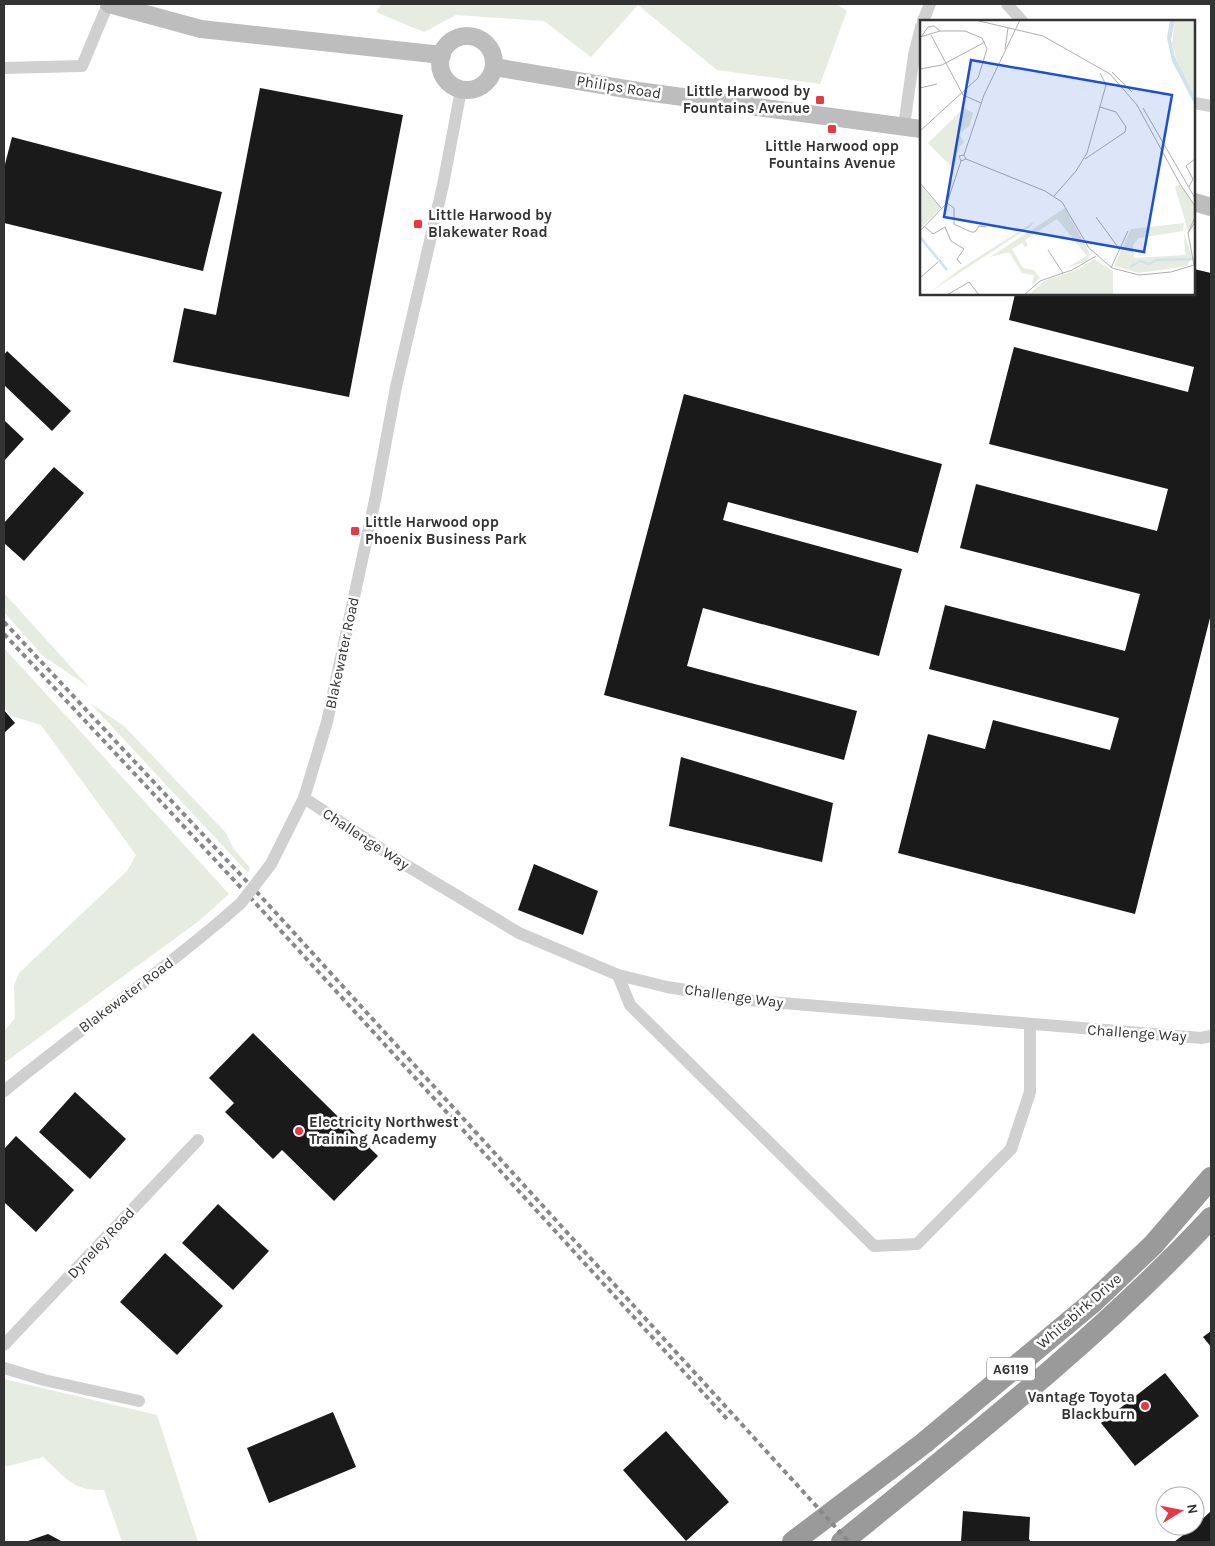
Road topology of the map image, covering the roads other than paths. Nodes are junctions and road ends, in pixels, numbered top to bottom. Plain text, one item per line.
1 (109, 4) edge
2 (930, 4) edge
3 (1007, 4) edge
4 (923, 20) edge
5 (1021, 20) edge
6 (920, 31) edge
7 (442, 55) junction
8 (494, 67) junction
9 (4, 68) edge
10 (461, 90) junction
11 (1195, 103) edge
12 (1211, 106) edge
13 (913, 128) edge
14 (1195, 202) edge
15 (1211, 207) edge
16 (304, 798) junction
17 (618, 975) junction
18 (1030, 1024) junction
19 (1211, 1036) edge
20 (4, 1091) edge
21 (198, 1140) dead end
22 (1211, 1178) edge
23 (1211, 1218) edge
24 (4, 1345) edge
25 (4, 1368) edge
26 (139, 1401) dead end
27 (793, 1542) edge
28 (842, 1542) edge

1 - 7 street
1 - 9 street
2 - 4 street
3 - 5 street
6 - 13 street
7 - 8 street
7 - 10 street
8 - 10 street
8 - 13 street, Philips Road
10 - 16 street, Blakewater Road
11 - 12 street
14 - 15 street
16 - 17 street, Challenge Way
16 - 20 street, Blakewater Road, bridge
17 - 18 street, Challenge Way
17 - 18 street
18 - 19 street, Challenge Way
21 - 24 street, Dyneley Road
22 - 27 highway, Whitebirk Drive / A6119
23 - 28 highway, Whitebirk Drive / A6119
25 - 26 street

